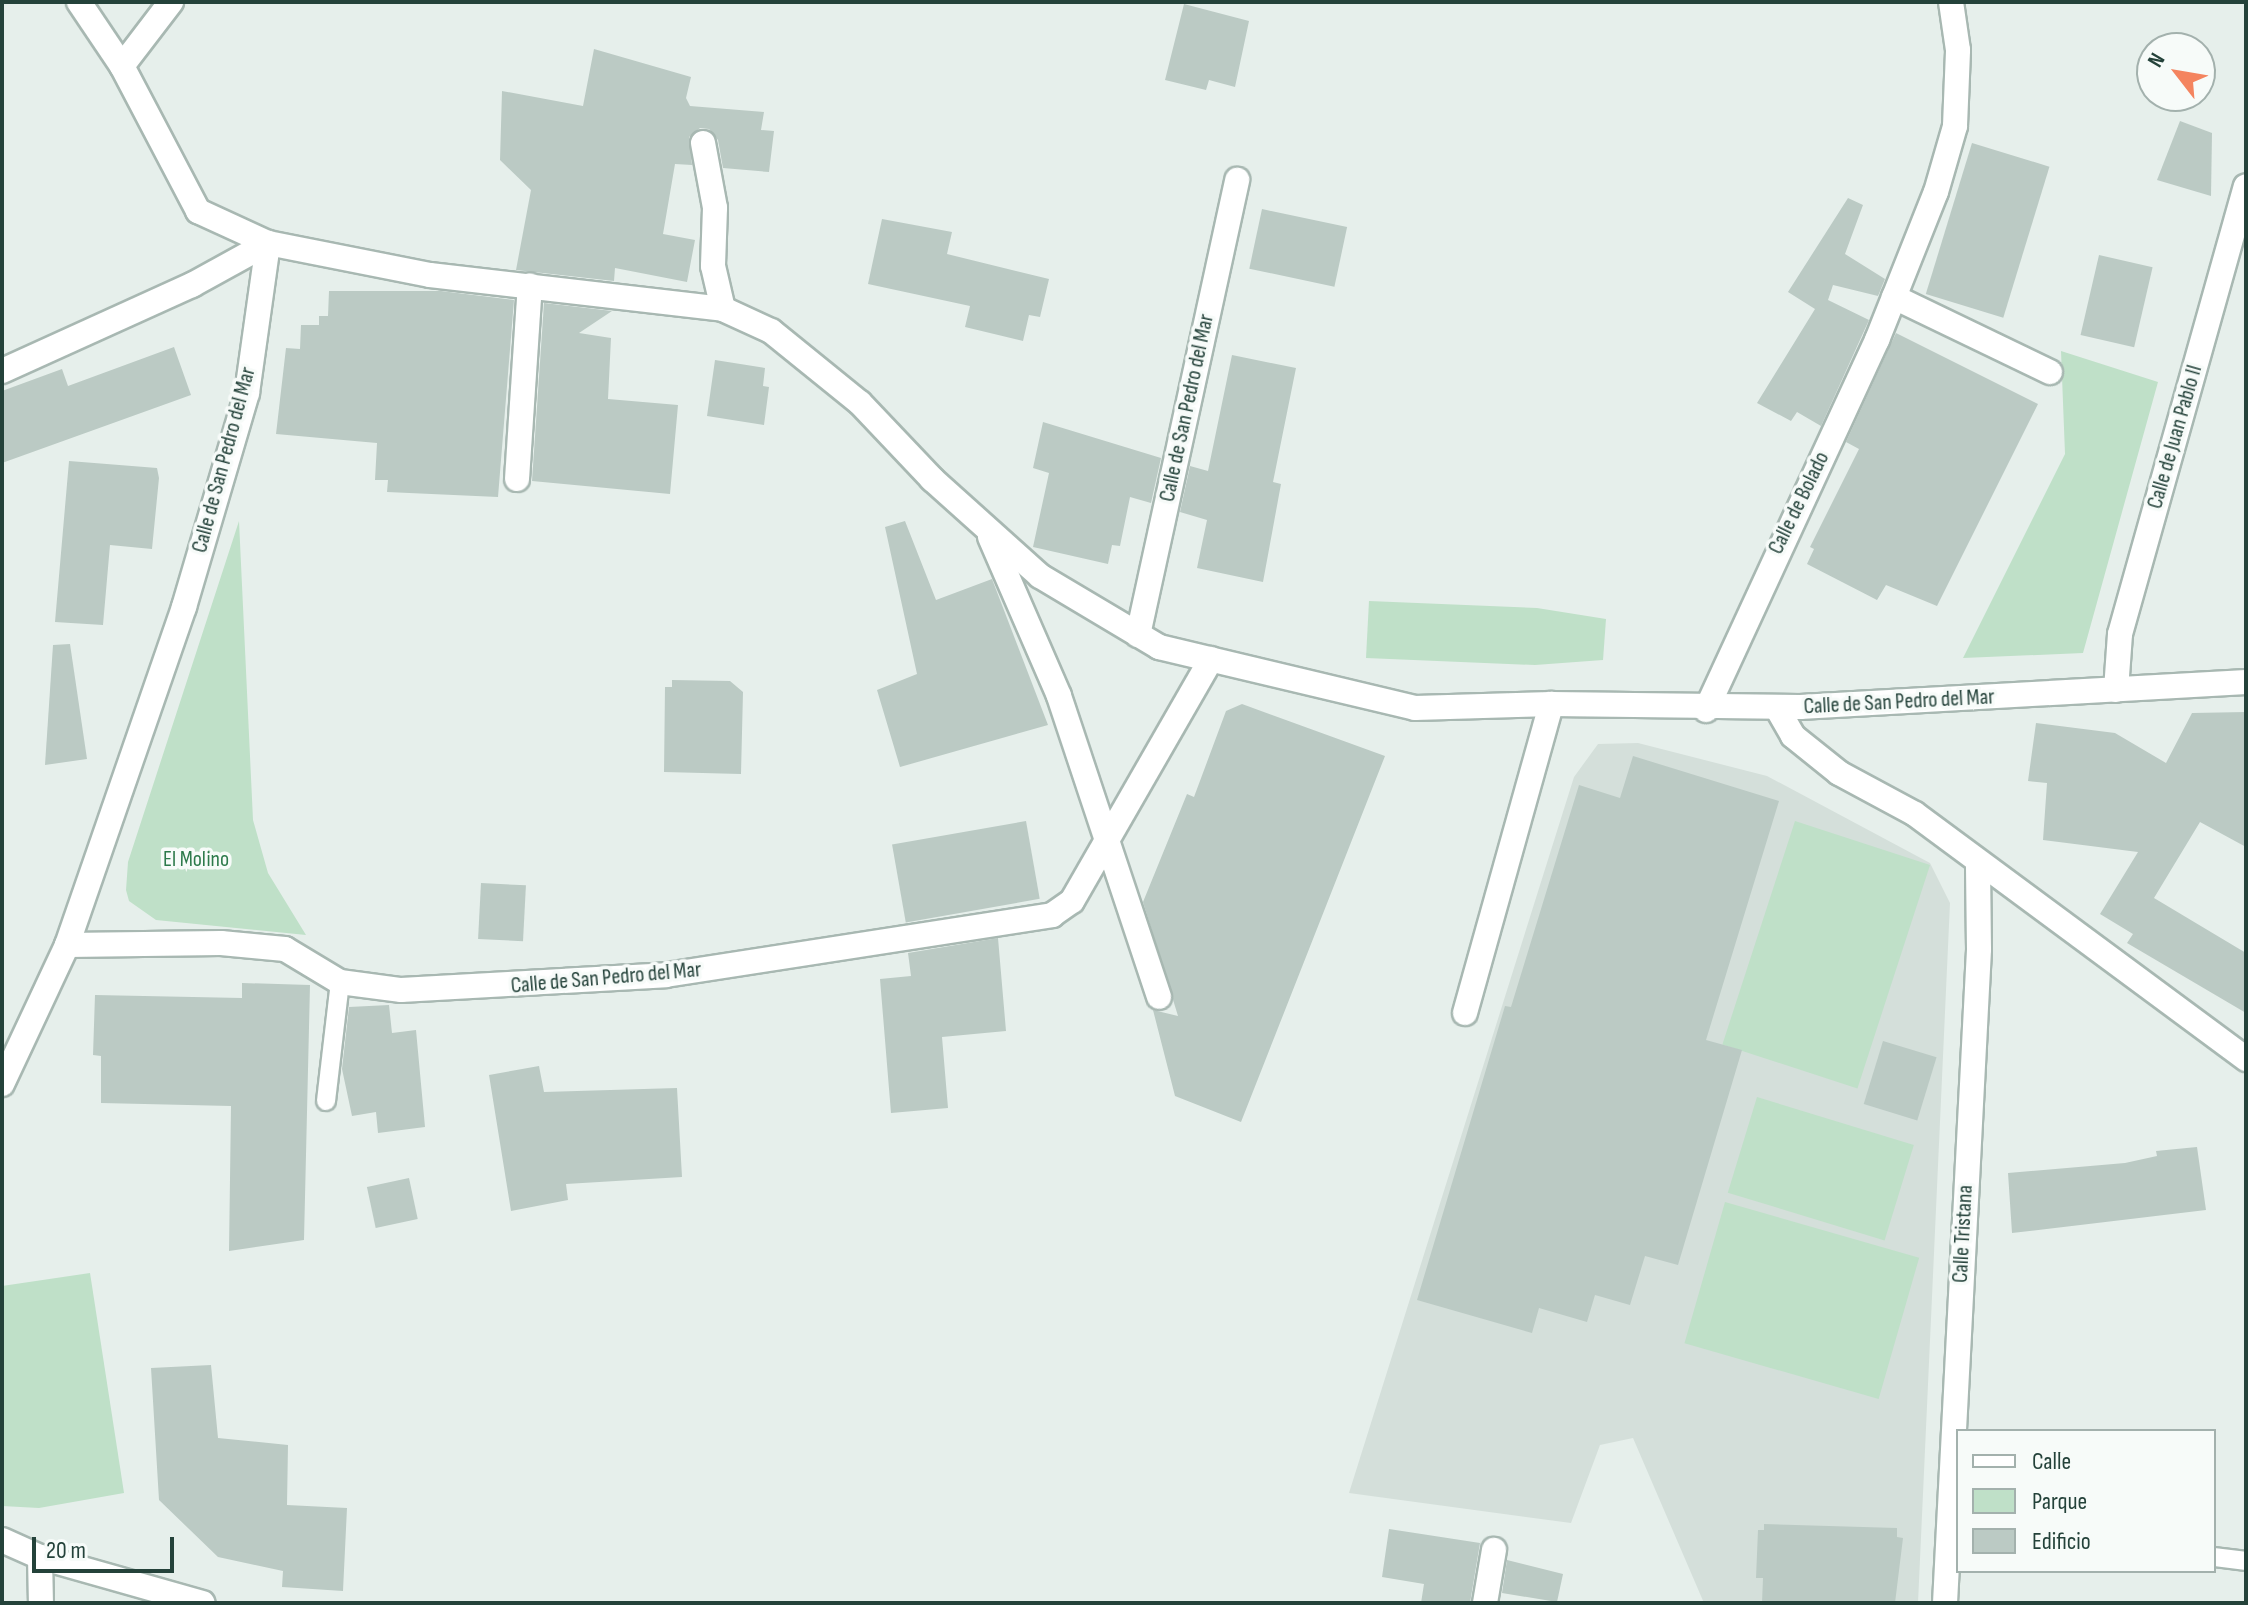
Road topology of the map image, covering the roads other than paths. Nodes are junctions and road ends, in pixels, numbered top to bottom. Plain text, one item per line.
1 (79, 2) edge
2 (171, 2) edge
3 (1951, 2) edge
4 (122, 66) junction
5 (703, 143) dead end
6 (1237, 180) dead end
7 (2246, 186) edge
8 (268, 243) junction
9 (530, 285) junction
10 (1894, 297) junction
11 (723, 309) junction
12 (2, 371) edge
13 (2050, 372) dead end
14 (517, 479) dead end
15 (987, 531) junction
16 (1138, 635) junction
17 (1211, 659) junction
18 (2246, 682) edge
19 (2116, 690) junction
20 (1551, 704) junction
21 (1777, 708) junction
22 (1706, 710) junction
23 (1109, 836) junction
24 (1978, 865) junction
25 (67, 945) junction
26 (340, 982) junction
27 (1159, 997) dead end
28 (1465, 1013) dead end
29 (2246, 1059) edge
30 (2, 1084) edge
31 (326, 1101) dead end
32 (2, 1540) edge
33 (1494, 1550) dead end
34 (40, 1557) junction
35 (2216, 1557) edge
36 (2246, 1561) edge
37 (41, 1603) edge
38 (203, 1603) edge
39 (1485, 1603) edge
40 (1945, 1603) edge

1 - 4 street, Calle de San Pedro del Mar
2 - 4 street
3 - 10 street, Calle de Bolado
4 - 8 street, Calle de San Pedro del Mar
5 - 11 street
6 - 16 street, Calle de San Pedro del Mar
7 - 19 street, Calle de Juan Pablo II
8 - 9 street, Calle de San Pedro del Mar
8 - 12 street
8 - 25 street, Calle de San Pedro del Mar
9 - 11 street, Calle de San Pedro del Mar
9 - 14 street
10 - 13 street
10 - 22 street, Calle de Bolado
11 - 15 street, Calle de San Pedro del Mar
15 - 16 street, Calle de San Pedro del Mar
15 - 23 street, Calle de San Pedro del Mar
16 - 17 street, Calle de San Pedro del Mar
17 - 20 street, Calle de San Pedro del Mar
17 - 23 street, Calle de San Pedro del Mar
18 - 19 street, Calle de San Pedro del Mar
19 - 21 street, Calle de San Pedro del Mar
20 - 22 street, Calle de San Pedro del Mar
20 - 28 street
21 - 22 street, Calle de San Pedro del Mar
21 - 24 street
23 - 26 street, Calle de San Pedro del Mar
23 - 27 street, Calle de San Pedro del Mar
24 - 29 street
24 - 40 street, Calle Tristana
25 - 26 street, Calle de San Pedro del Mar
25 - 30 street, Calle de San Pedro del Mar
26 - 31 lane
32 - 34 street
33 - 39 street
34 - 37 street
34 - 38 street
35 - 36 lane

